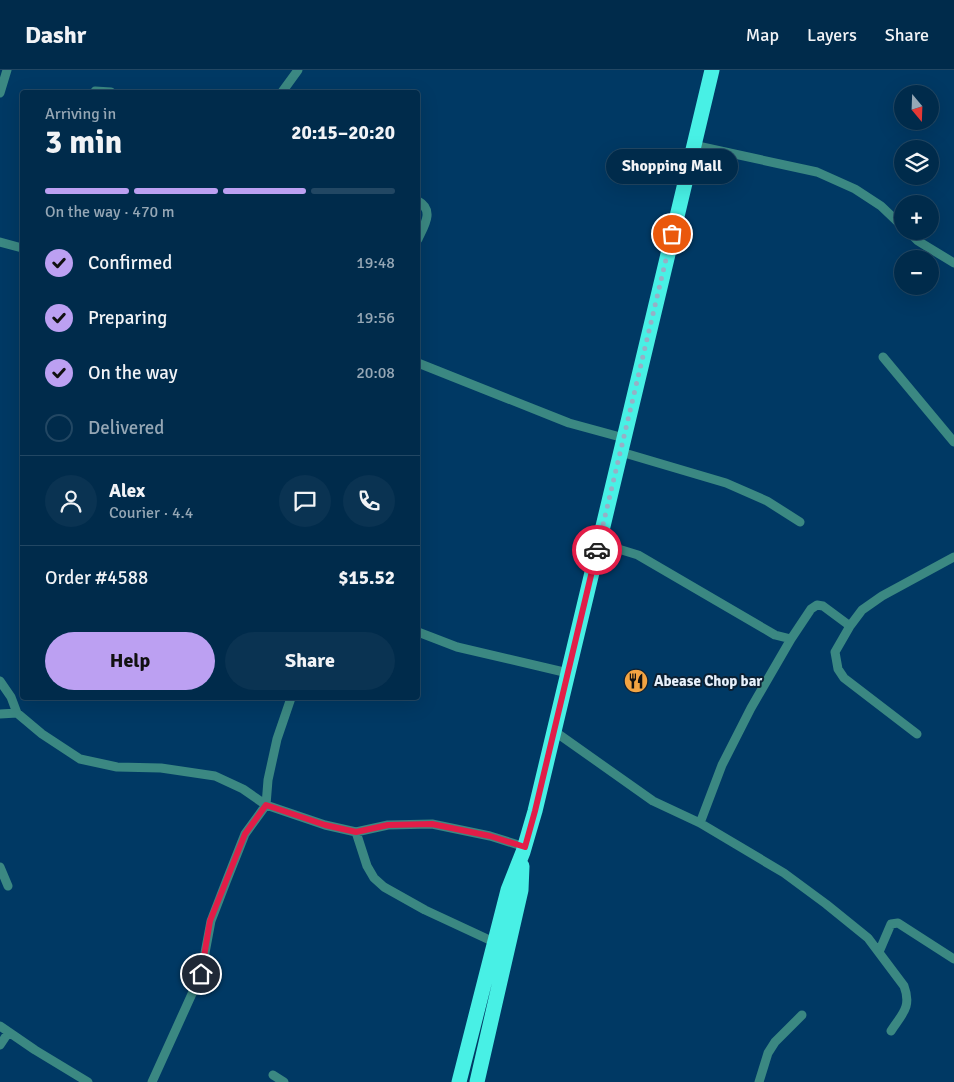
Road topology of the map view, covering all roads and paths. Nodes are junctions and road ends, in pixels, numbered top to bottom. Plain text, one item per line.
1 (6, 70) edge
2 (298, 70) edge
3 (712, 70) edge
4 (283, 90) edge
5 (0, 93) edge
6 (693, 145) junction
7 (420, 202) edge
8 (894, 218) edge
9 (420, 235) edge
10 (917, 240) edge
11 (0, 242) edge
12 (20, 247) edge
13 (954, 263) edge
14 (883, 357) dead end
15 (420, 364) edge
16 (954, 442) edge
17 (622, 445) junction
18 (800, 522) dead end
19 (599, 543) junction
20 (954, 557) edge
21 (850, 626) junction
22 (420, 633) edge
23 (791, 639) junction
24 (568, 673) junction
25 (0, 681) edge
26 (290, 700) edge
27 (0, 714) edge
28 (16, 714) junction
29 (554, 731) junction
30 (917, 734) dead end
31 (266, 805) junction
32 (700, 824) junction
33 (356, 832) junction
34 (524, 849) junction
35 (0, 867) edge
36 (8, 886) dead end
37 (496, 943) junction
38 (879, 952) junction
39 (954, 959) edge
40 (802, 1015) dead end
41 (0, 1026) edge
42 (891, 1031) dead end
43 (8, 1033) junction
44 (0, 1045) edge
45 (273, 1074) dead end
46 (88, 1082) edge
47 (152, 1082) edge
48 (284, 1082) edge
49 (459, 1082) edge
50 (477, 1082) edge
51 (759, 1082) edge

1 - 5 street
2 - 4 street
3 - 6 highway
6 - 8 street
6 - 17 highway
7 - 9 street
10 - 13 street
11 - 12 street
14 - 16 street
15 - 17 street
17 - 18 street
17 - 19 highway
19 - 23 street
19 - 24 highway
20 - 21 street
21 - 23 street
21 - 30 street
22 - 24 street
23 - 32 street
24 - 29 highway
25 - 28 street
26 - 31 street
27 - 28 street
28 - 31 street
29 - 32 street
29 - 34 highway
31 - 33 street
31 - 47 street
32 - 38 street
33 - 34 street
33 - 37 street
34 - 37 highway
34 - 50 highway
35 - 36 street
37 - 49 highway
38 - 39 street
38 - 42 street
40 - 51 street
41 - 43 street
43 - 44 street
43 - 46 street
45 - 48 street

